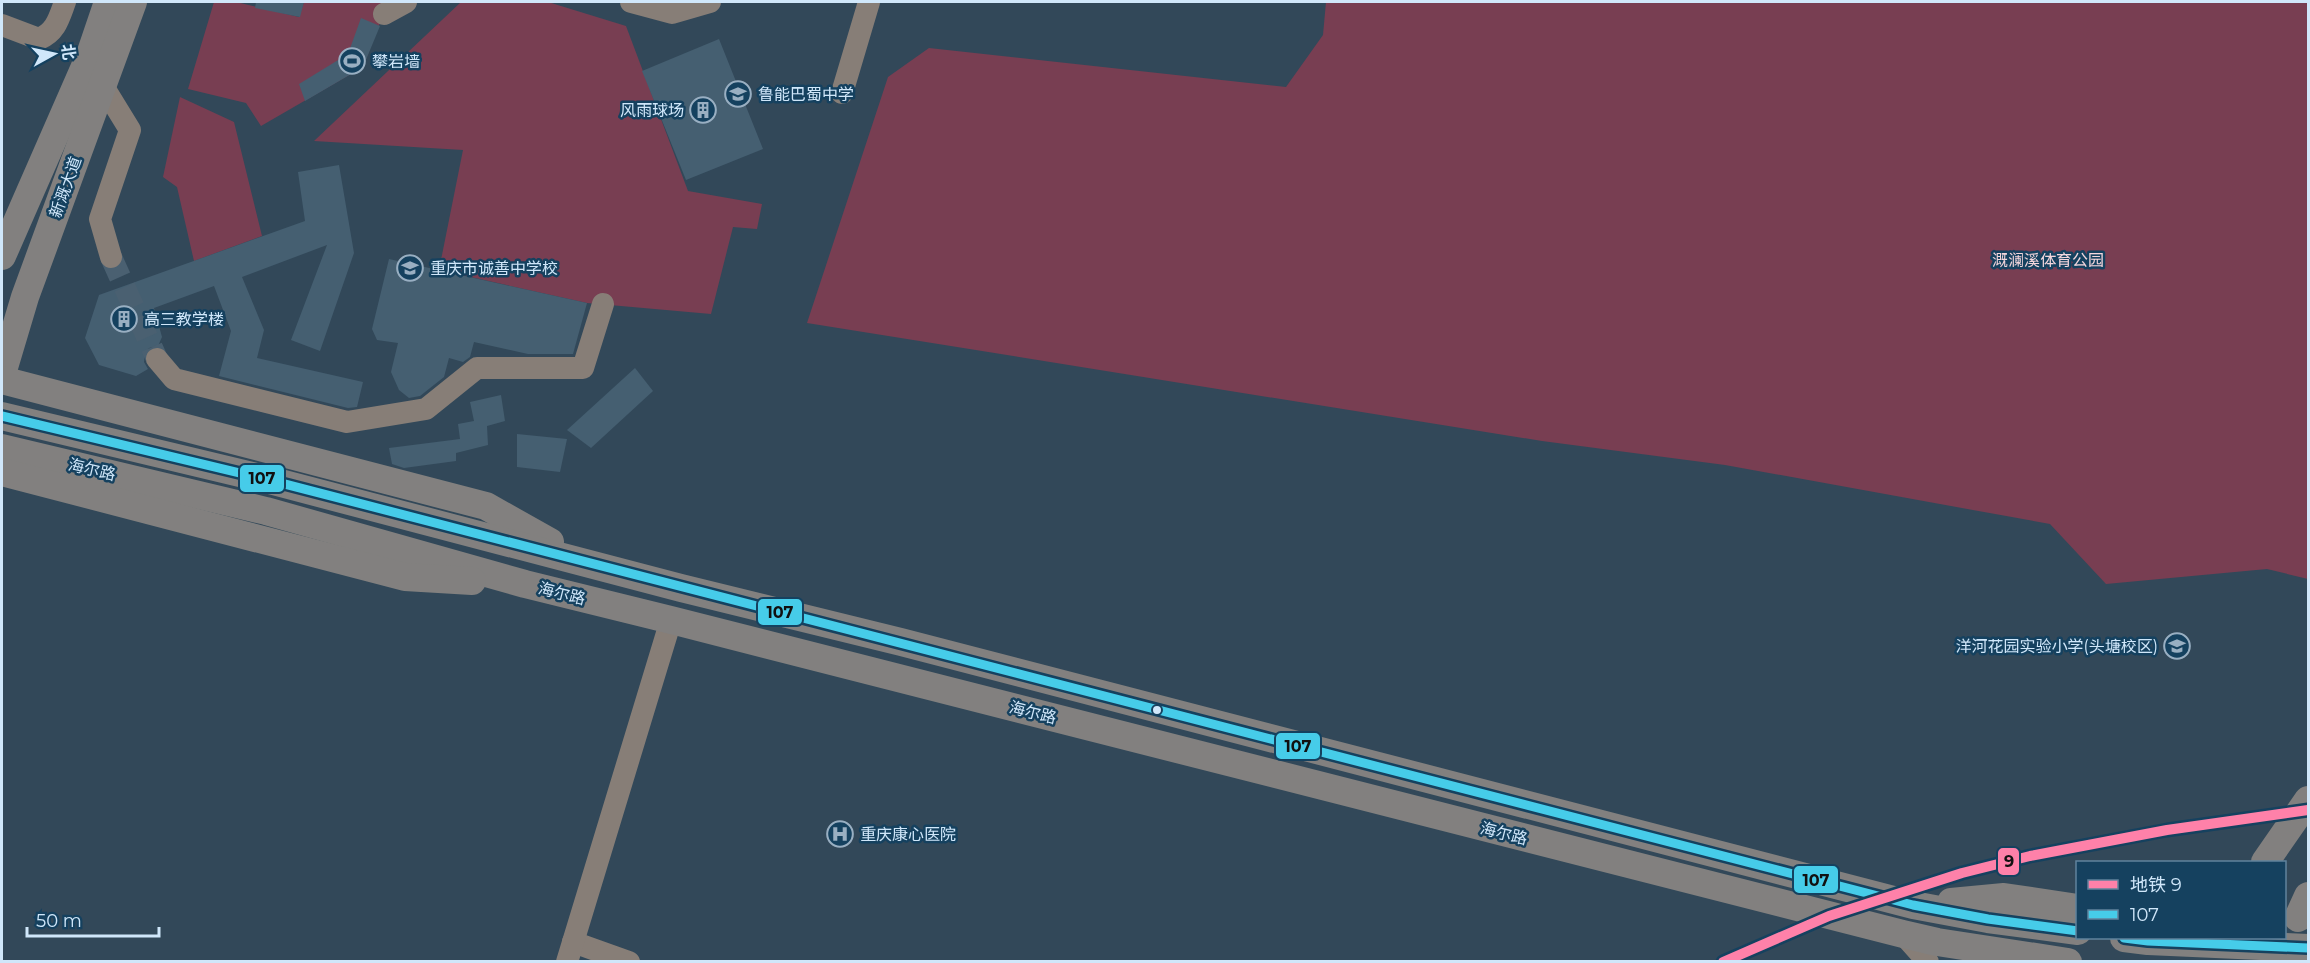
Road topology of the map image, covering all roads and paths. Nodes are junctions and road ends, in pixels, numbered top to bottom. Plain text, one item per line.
1 (65, 2) edge
2 (108, 2) edge
3 (133, 2) edge
4 (406, 2) edge
5 (631, 2) edge
6 (710, 2) edge
7 (869, 2) edge
8 (384, 14) dead end
9 (2, 25) edge
10 (103, 86) junction
11 (842, 93) dead end
12 (2, 256) edge
13 (111, 257) tunnel mouth
14 (603, 304) dead end
15 (157, 359) tunnel mouth
16 (2, 374) edge
17 (2, 380) edge
18 (2, 416) edge
19 (2, 448) edge
20 (2, 472) edge
21 (583, 561) junction
22 (525, 584) junction
23 (671, 620) junction
24 (2306, 800) edge
25 (2266, 861) edge
26 (1913, 905) junction
27 (2076, 908) edge
28 (2076, 931) edge
29 (1903, 934) junction
30 (2132, 939) edge
31 (2308, 948) edge
32 (570, 952) edge
33 (2006, 959) edge
34 (629, 962) edge
35 (1928, 962) edge
36 (2068, 962) edge

1 - 9 street
2 - 12 main road, 新溉大道
3 - 10 main road, 新溉大道
4 - 8 street
5 - 6 street
7 - 11 street
10 - 13 street
10 - 16 main road, 新溉大道
14 - 15 street
17 - 21 main road
18 - 21 main road, 海尔路
19 - 22 main road, 海尔路
20 - 22 main road
21 - 26 main road, 海尔路
22 - 23 main road, 海尔路
23 - 29 main road, 海尔路
23 - 32 street
24 - 25 main road
26 - 27 main road
26 - 28 main road, 海尔路
29 - 33 main road, 海尔路
29 - 35 street
30 - 31 main road
32 - 34 street
33 - 36 main road, 海尔路

